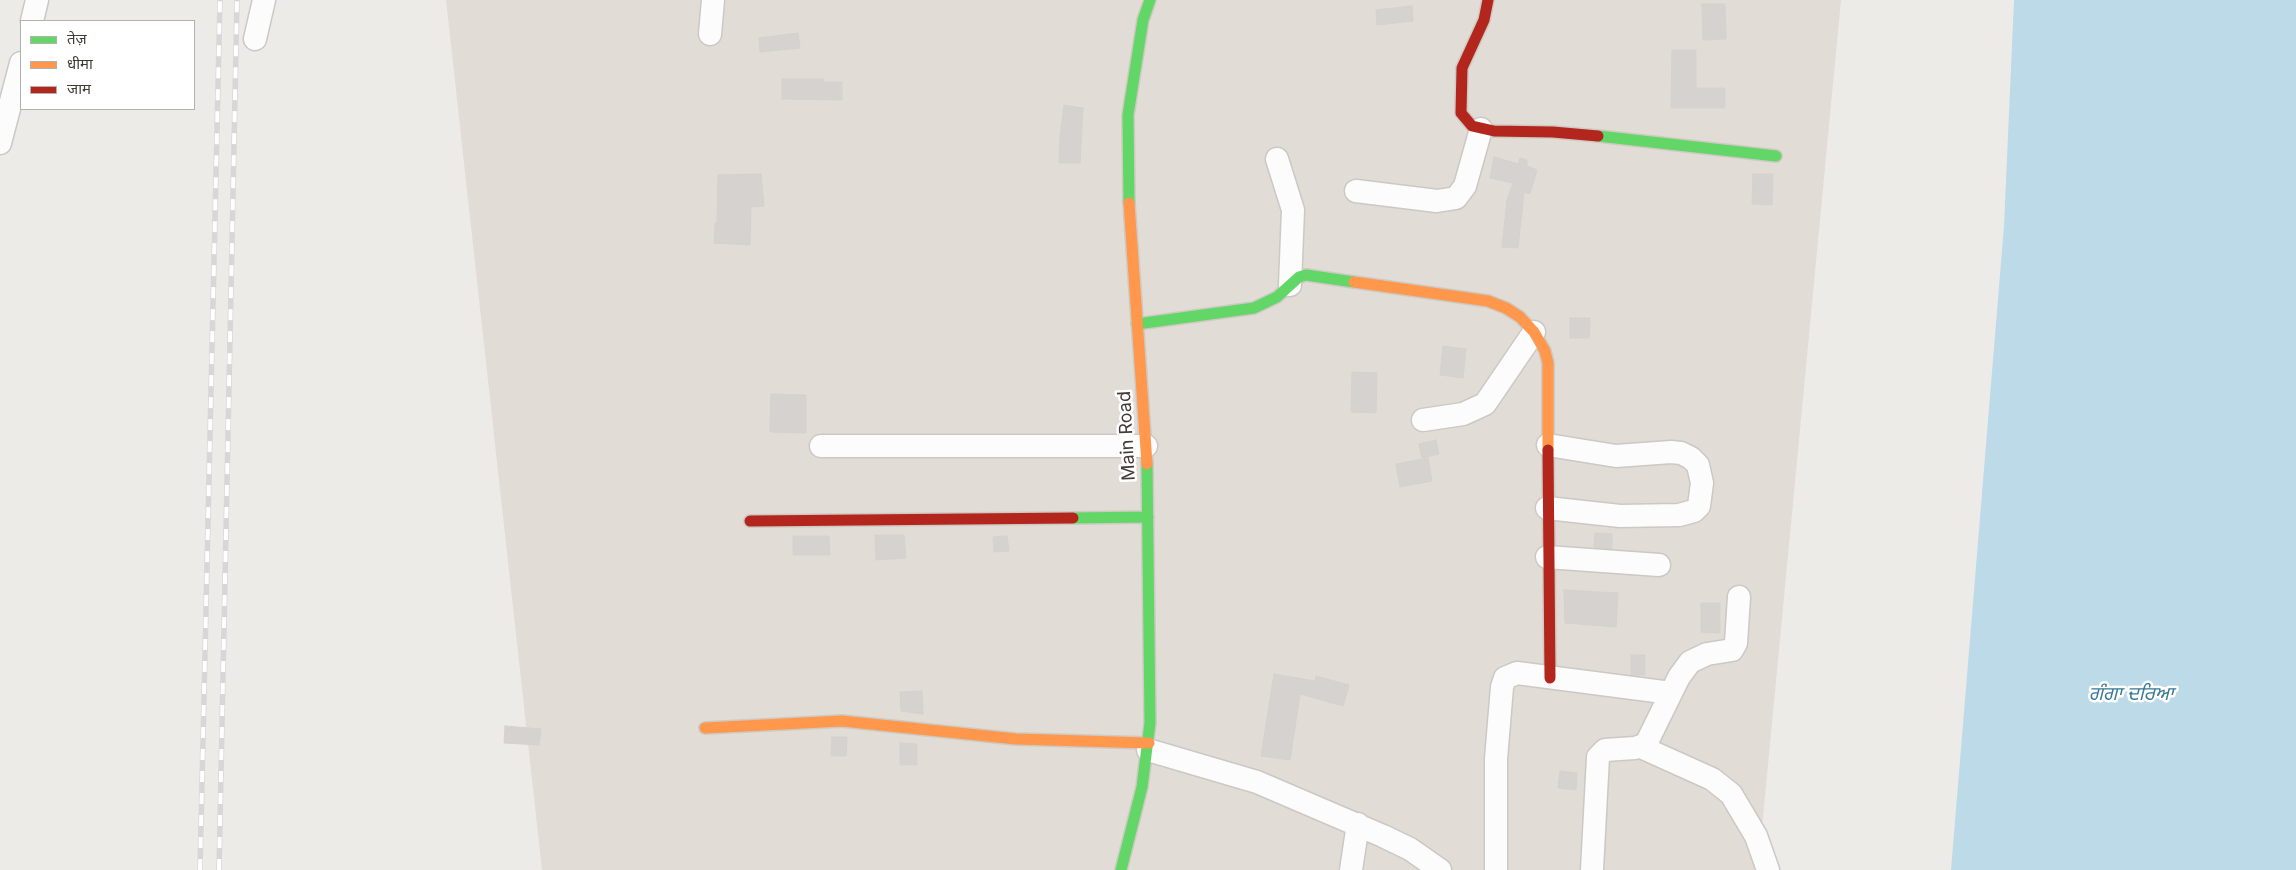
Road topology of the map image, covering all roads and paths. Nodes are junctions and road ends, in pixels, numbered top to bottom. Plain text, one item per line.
1 (37, 0) edge
2 (264, 0) edge
3 (713, 0) edge
4 (1150, 0) edge
5 (1488, 0) edge
6 (32, 20) edge
7 (710, 34) dead end
8 (255, 39) dead end
9 (20, 67) edge
10 (1481, 129) junction
11 (0, 143) edge
12 (1776, 156) dead end
13 (1277, 159) dead end
14 (1356, 191) dead end
15 (1290, 284) junction
16 (1137, 324) junction
17 (1534, 332) junction
18 (1423, 420) dead end
19 (1548, 445) junction
20 (821, 446) dead end
21 (1146, 446) junction
22 (1547, 508) junction
23 (1148, 517) junction
24 (750, 521) dead end
25 (1548, 557) junction
26 (1659, 565) dead end
27 (1739, 597) dead end
28 (1550, 678) junction
29 (1671, 693) junction
30 (705, 728) dead end
31 (1148, 747) junction
32 (1641, 747) junction
33 (1358, 824) junction
34 (1121, 870) edge
35 (1351, 870) edge
36 (1440, 870) edge
37 (1496, 870) edge
38 (1592, 870) edge
39 (1768, 870) edge

1 - 6 street
2 - 8 street
3 - 7 street
4 - 16 street, Main Road
5 - 10 street
9 - 11 street
10 - 12 street
10 - 14 street
13 - 15 street
15 - 16 street
15 - 17 street
16 - 21 street, Main Road
17 - 18 street
17 - 19 street
19 - 22 street
19 - 22 street
20 - 21 street
21 - 23 street, Main Road
22 - 25 street
23 - 24 street
23 - 31 street, Main Road
25 - 26 street
25 - 28 street
27 - 29 street
28 - 29 street
28 - 37 street
29 - 32 street
30 - 31 street
31 - 33 street
31 - 34 street, Main Road
32 - 38 street
32 - 39 street
33 - 35 street
33 - 36 street

